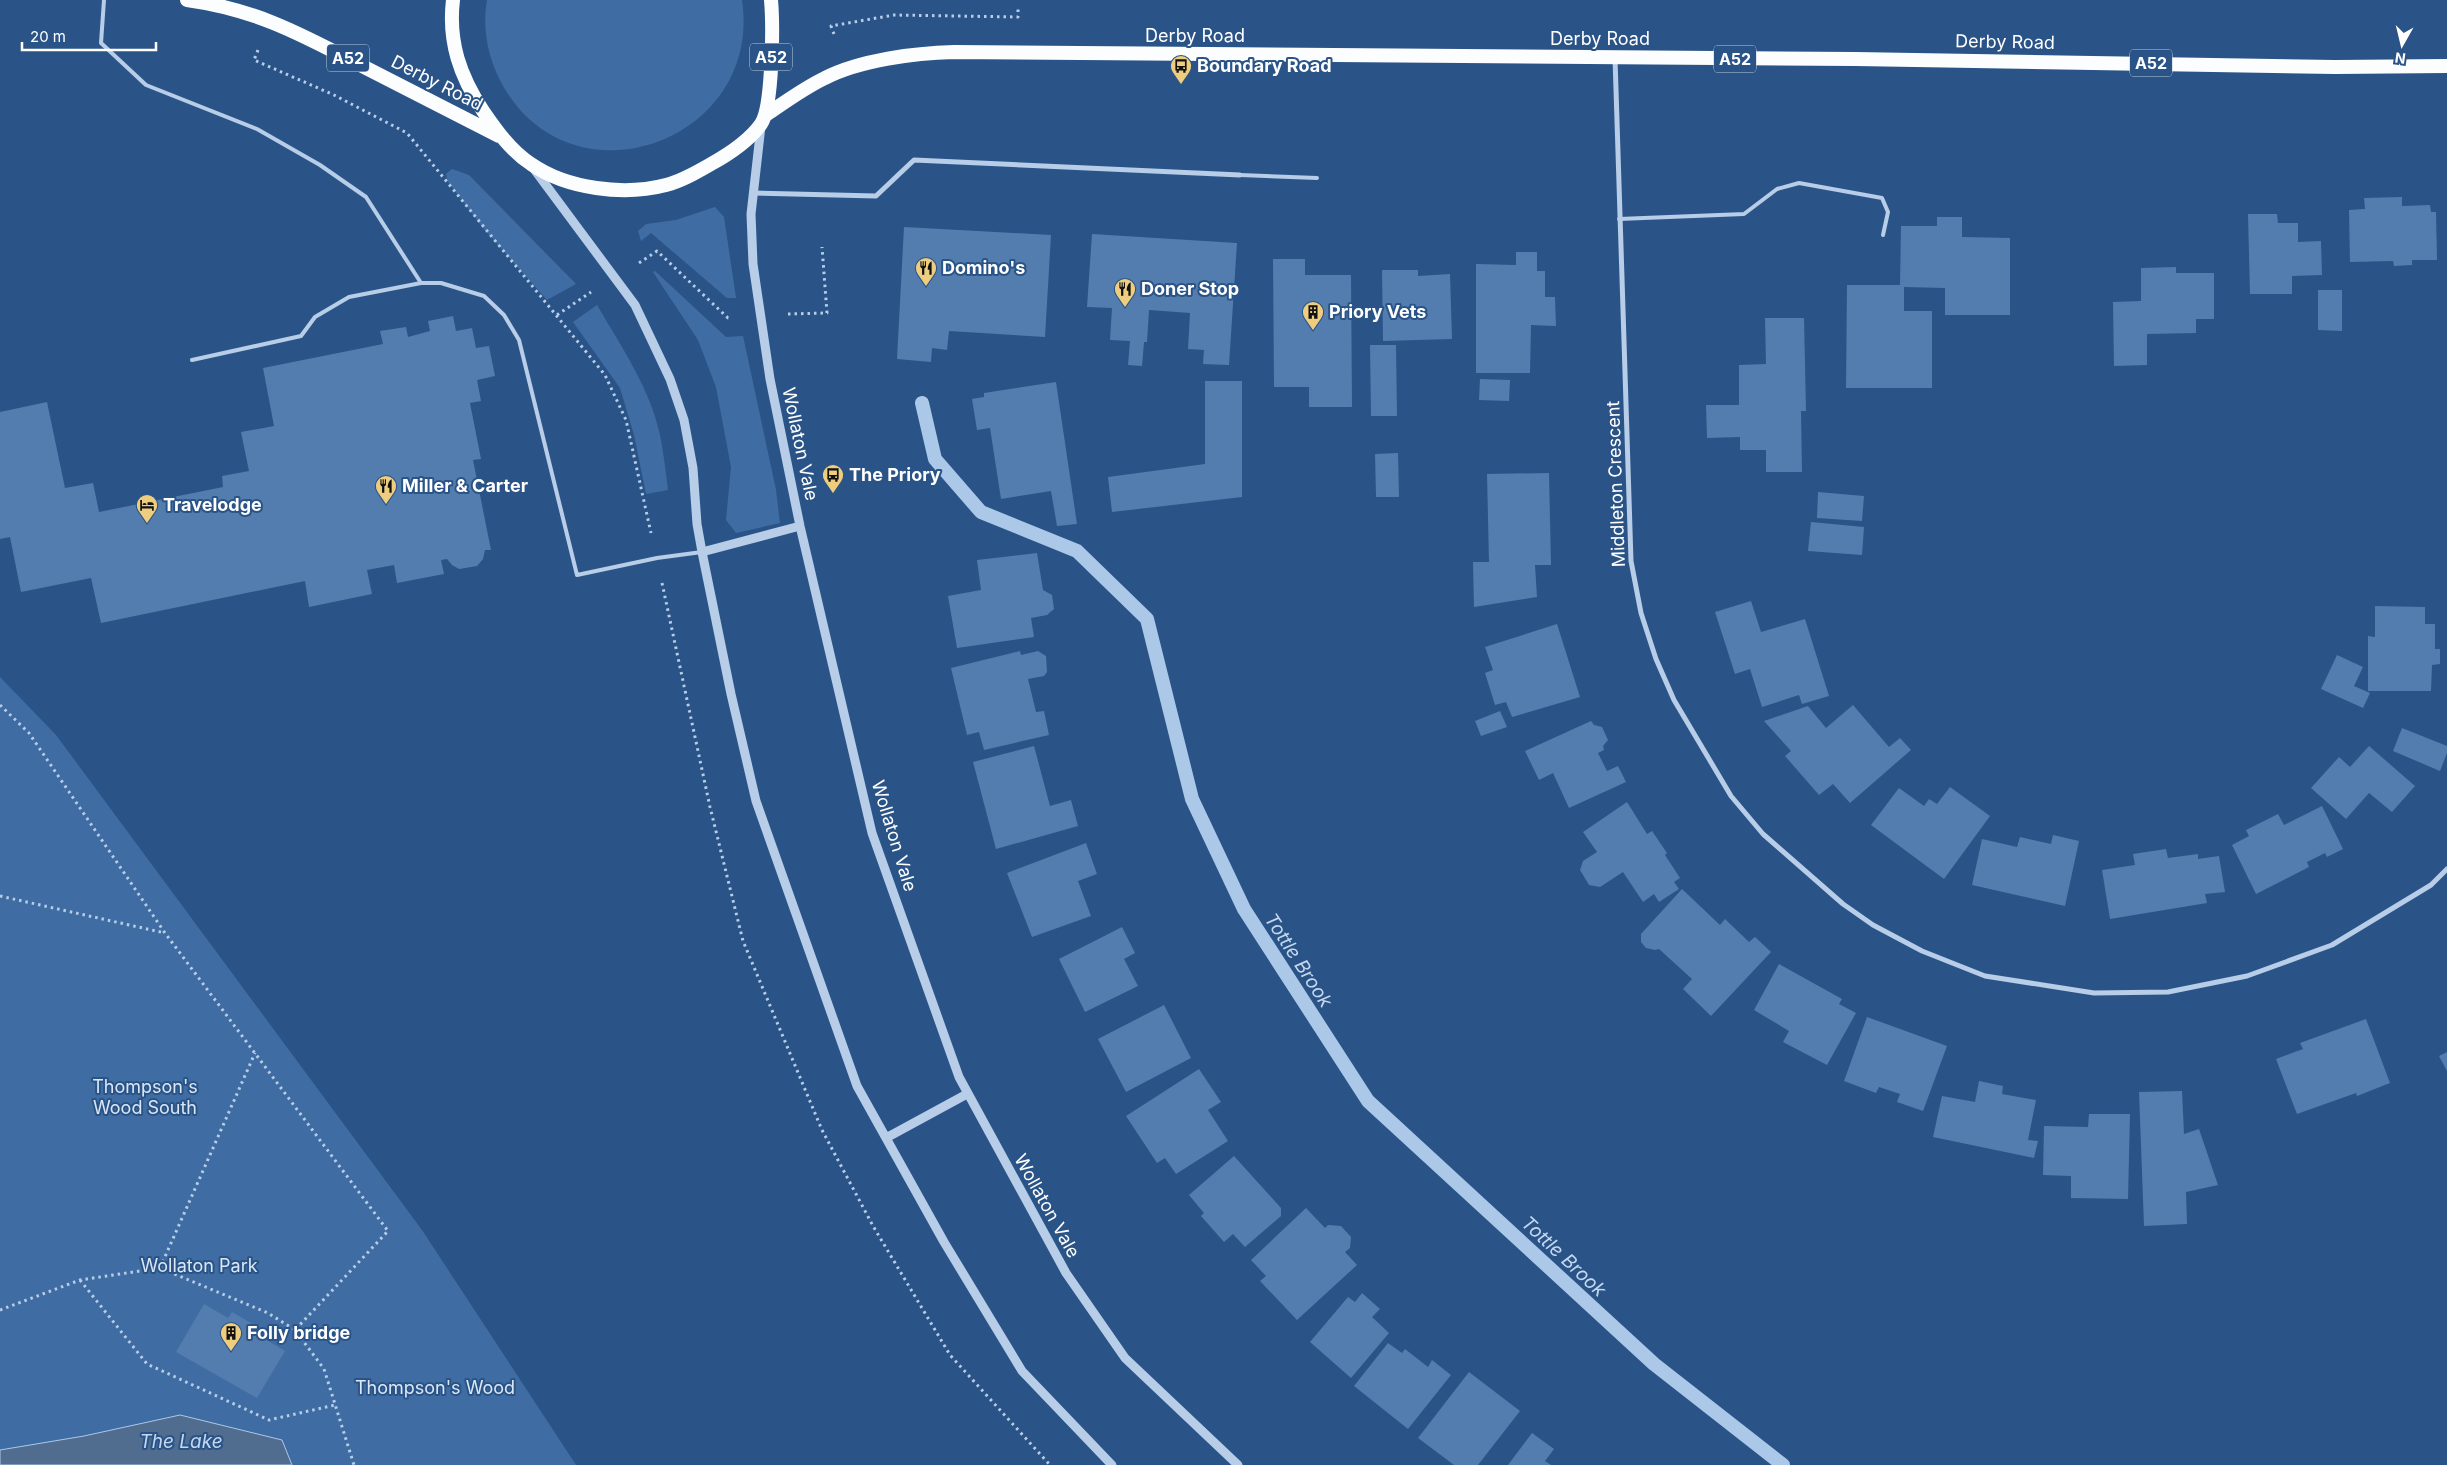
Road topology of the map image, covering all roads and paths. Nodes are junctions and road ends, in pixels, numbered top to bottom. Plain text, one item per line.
1 (104, 0) edge
2 (187, 0) edge
3 (453, 0) edge
4 (771, 0) edge
5 (1018, 8) dead end
6 (834, 34) dead end
7 (1615, 58) junction
8 (254, 60) dead end
9 (2447, 66) edge
10 (763, 119) junction
11 (502, 137) junction
12 (531, 165) junction
13 (1240, 175) joint
14 (1318, 178) dead end
15 (753, 194) junction
16 (1618, 219) junction
17 (1883, 235) dead end
18 (822, 247) dead end
19 (647, 258) dead end
20 (420, 283) junction
21 (586, 295) dead end
22 (785, 314) dead end
23 (557, 315) junction
24 (735, 318) dead end
25 (192, 360) dead end
26 (800, 526) junction
27 (702, 552) junction
28 (657, 558) junction
29 (0, 705) edge
30 (2447, 869) edge
31 (0, 896) edge
32 (165, 933) junction
33 (255, 1053) junction
34 (967, 1094) junction
35 (886, 1138) junction
36 (160, 1268) junction
37 (80, 1280) junction
38 (0, 1310) edge
39 (295, 1330) junction
40 (335, 1405) junction
41 (354, 1465) edge
42 (1050, 1465) edge
43 (1112, 1465) edge
44 (1238, 1465) edge

1 - 20 lane
2 - 11 highway, Derby Road / A52
3 - 11 highway, A52
4 - 10 highway, A52
5 - 6 path
7 - 9 highway, Derby Road / A52
7 - 10 highway, Derby Road / A52
7 - 16 street, Middleton Crescent
8 - 23 path
10 - 12 highway, A52
10 - 15 street, Wollaton Vale
11 - 12 highway, A52
12 - 27 street
13 - 14 lane
13 - 15 street
15 - 26 street, Wollaton Vale
16 - 17 lane
16 - 30 street, Middleton Crescent
18 - 22 path
19 - 24 path
20 - 25 lane
20 - 28 lane
21 - 23 path
23 - 28 path
26 - 27 street
26 - 34 street, Wollaton Vale
27 - 28 lane
27 - 35 street
28 - 42 path
29 - 32 path
31 - 32 path
32 - 33 path
33 - 36 path
33 - 39 path
34 - 35 street
34 - 44 street, Wollaton Vale
35 - 43 street
36 - 37 path
36 - 39 path
37 - 38 path
37 - 40 path
39 - 40 path
40 - 41 path

